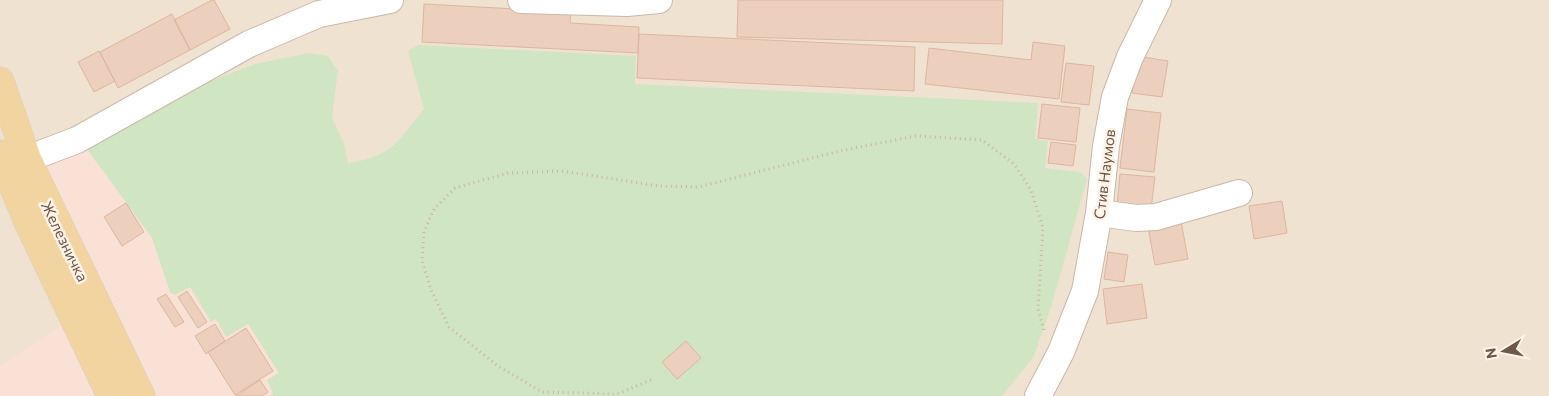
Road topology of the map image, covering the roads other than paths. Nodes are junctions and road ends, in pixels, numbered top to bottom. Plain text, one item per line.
1 (390, 0) edge
2 (521, 0) edge
3 (659, 0) edge
4 (1158, 0) edge
5 (317, 7) edge
6 (0, 81) edge
7 (8, 163) edge
8 (1239, 193) dead end
9 (1100, 213) junction
10 (1061, 352) junction
11 (111, 396) edge
12 (141, 396) edge
13 (1024, 396) edge
14 (1038, 396) edge

1 - 5 street
2 - 3 street
4 - 9 street, Стив Наумов
5 - 7 street
6 - 7 main road, Железничка
7 - 11 main road, Железничка
7 - 12 main road, Железничка
8 - 9 street
9 - 10 street, Стив Наумов
10 - 13 street, Стив Наумов
10 - 14 street, Стив Наумов

